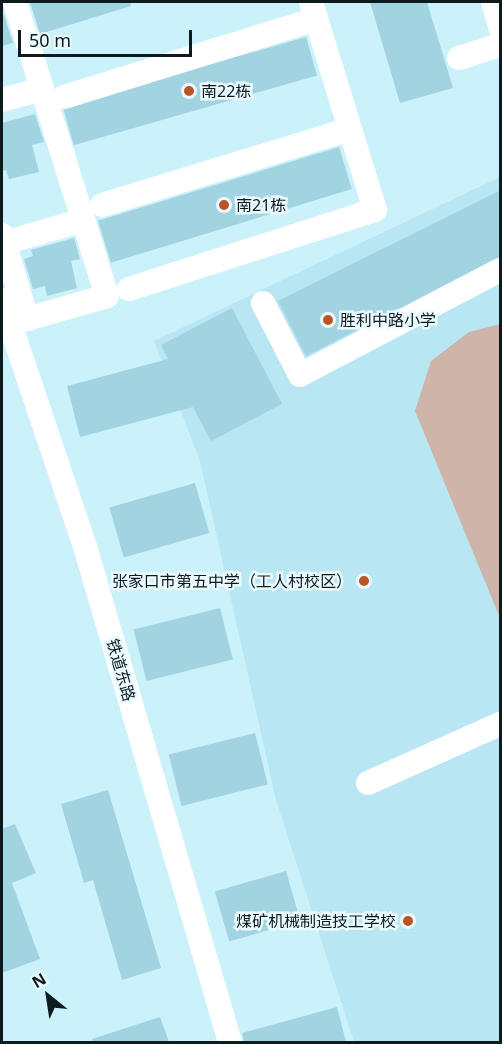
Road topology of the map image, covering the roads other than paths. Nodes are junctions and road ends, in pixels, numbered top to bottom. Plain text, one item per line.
1 (493, 2) edge
2 (11, 6) edge
3 (313, 10) edge
4 (501, 27) edge
5 (501, 45) edge
6 (459, 58) dead end
7 (53, 93) junction
8 (2, 100) edge
9 (350, 129) junction
10 (102, 205) dead end
11 (83, 220) junction
12 (3, 239) edge
13 (501, 270) edge
14 (129, 289) dead end
15 (2, 300) edge
16 (263, 303) dead end
17 (501, 724) edge
18 (368, 783) dead end
19 (230, 1042) edge

1 - 4 street
2 - 7 street
3 - 7 street
3 - 9 street
5 - 6 street
7 - 8 street
7 - 11 street
9 - 10 street
9 - 14 street
11 - 12 street
11 - 12 street
13 - 16 street
15 - 19 street, 铁道东路
17 - 18 street

